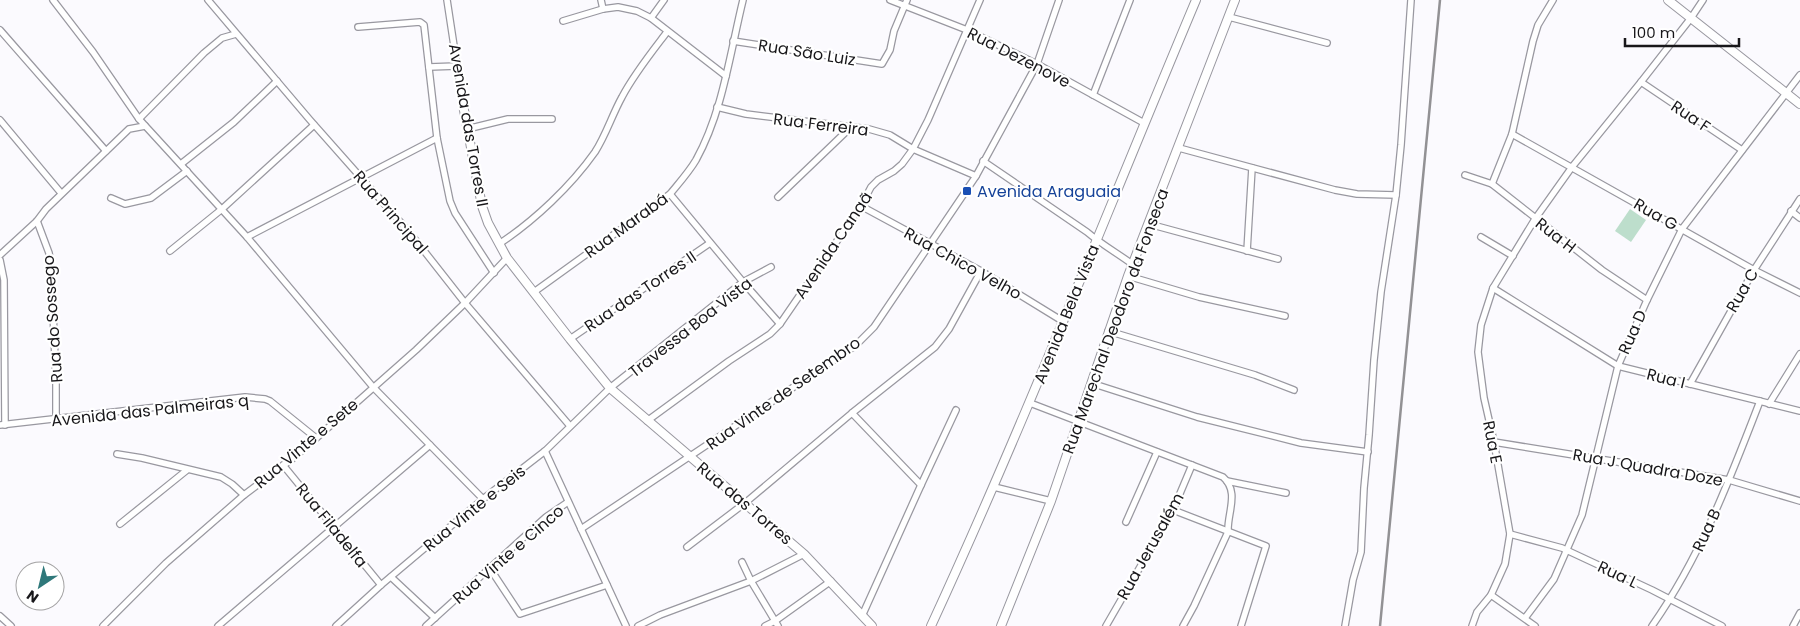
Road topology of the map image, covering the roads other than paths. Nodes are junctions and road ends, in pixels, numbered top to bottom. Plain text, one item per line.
1 (52, 0) edge
2 (208, 0) edge
3 (447, 0) edge
4 (601, 0) edge
5 (664, 0) edge
6 (743, 0) edge
7 (890, 0) edge
8 (980, 0) edge
9 (1059, 0) edge
10 (1130, 0) edge
11 (1196, 0) edge
12 (1236, 0) edge
13 (1412, 0) edge
14 (1553, 0) edge
15 (1668, 0) edge
16 (1703, 0) edge
17 (906, 3) edge
18 (603, 9) junction
19 (1229, 17) junction
20 (651, 18) junction
21 (1691, 18) junction
22 (563, 21) dead end
23 (358, 27) dead end
24 (0, 30) edge
25 (967, 30) junction
26 (667, 32) junction
27 (236, 34) junction
28 (733, 41) junction
29 (1328, 43) dead end
30 (1037, 64) junction
31 (457, 66) junction
32 (430, 67) junction
33 (1800, 75) edge
34 (726, 76) junction
35 (277, 81) junction
36 (1641, 82) junction
37 (1786, 93) junction
38 (1093, 95) junction
39 (1800, 104) edge
40 (463, 105) joint
41 (717, 107) junction
42 (552, 118) dead end
43 (139, 119) junction
44 (0, 120) edge
45 (1144, 123) junction
46 (314, 125) junction
47 (145, 126) junction
48 (851, 127) junction
49 (467, 129) junction
50 (1512, 134) junction
51 (438, 138) junction
52 (1179, 148) junction
53 (913, 149) junction
54 (1742, 150) junction
55 (106, 151) junction
56 (983, 161) junction
57 (181, 164) junction
58 (1572, 167) junction
59 (1252, 168) junction
60 (187, 171) junction
61 (1465, 175) dead end
62 (976, 176) junction
63 (362, 178) junction
64 (1492, 184) junction
65 (61, 193) junction
66 (670, 194) junction
67 (1396, 195) junction
68 (778, 196) dead end
69 (111, 198) dead end
70 (1800, 199) edge
71 (861, 206) junction
72 (222, 209) junction
73 (1791, 212) junction
74 (1800, 218) edge
75 (1535, 219) junction
76 (36, 221) junction
77 (1149, 224) junction
78 (1682, 229) junction
79 (246, 236) junction
80 (1481, 237) dead end
81 (1096, 240) junction
82 (710, 243) junction
83 (499, 244) junction
84 (931, 244) junction
85 (1247, 251) junction
86 (170, 252) dead end
87 (0, 255) edge
88 (1513, 256) junction
89 (507, 258) junction
90 (1278, 259) dead end
91 (0, 260) edge
92 (1132, 264) junction
93 (771, 267) dead end
94 (1754, 270) junction
95 (980, 271) junction
96 (494, 274) junction
97 (1128, 276) junction
98 (743, 282) junction
99 (1493, 288) junction
100 (534, 292) junction
101 (1800, 293) edge
102 (1647, 300) junction
103 (465, 304) junction
104 (1285, 316) dead end
105 (1064, 322) junction
106 (780, 324) junction
107 (1108, 331) junction
108 (570, 340) junction
109 (1800, 354) edge
110 (1618, 366) junction
111 (1091, 383) junction
112 (1690, 384) junction
113 (373, 387) junction
114 (610, 388) junction
115 (1294, 390) dead end
116 (1760, 401) junction
117 (1030, 403) junction
118 (1770, 404) junction
119 (956, 410) dead end
120 (1800, 412) edge
121 (852, 413) junction
122 (56, 420) junction
123 (647, 421) junction
124 (1077, 422) junction
125 (3, 425) edge
126 (570, 426) junction
127 (316, 438) junction
128 (1494, 442) junction
129 (430, 445) junction
130 (545, 452) junction
131 (1156, 452) junction
132 (1368, 452) junction
133 (117, 454) dead end
134 (690, 456) junction
135 (1597, 458) junction
136 (283, 465) junction
137 (1192, 465) junction
138 (188, 470) junction
139 (1225, 479) junction
140 (1729, 480) junction
141 (920, 485) junction
142 (994, 487) junction
143 (1286, 493) dead end
144 (244, 494) junction
145 (483, 499) junction
146 (1051, 501) junction
147 (1800, 501) edge
148 (568, 502) junction
149 (745, 502) junction
150 (1173, 510) junction
151 (1126, 522) dead end
152 (120, 524) dead end
153 (333, 528) junction
154 (581, 529) junction
155 (1228, 532) junction
156 (1510, 534) junction
157 (687, 547) dead end
158 (1568, 550) junction
159 (804, 554) junction
160 (742, 562) dead end
161 (490, 567) junction
162 (391, 577) junction
163 (751, 581) junction
164 (831, 581) junction
165 (381, 585) junction
166 (607, 585) junction
167 (1491, 595) junction
168 (1670, 600) junction
169 (1800, 613) edge
170 (0, 616) edge
171 (862, 616) junction
172 (435, 618) junction
173 (1525, 618) junction
174 (777, 623) edge
175 (12, 626) edge
176 (103, 626) edge
177 (218, 626) edge
178 (336, 626) edge
179 (426, 626) edge
180 (626, 626) edge
181 (638, 626) edge
182 (764, 626) edge
183 (872, 626) edge
184 (932, 626) edge
185 (1001, 626) edge
186 (1106, 626) edge
187 (1182, 626) edge
188 (1241, 626) edge
189 (1345, 626) edge
190 (1472, 626) edge
191 (1536, 626) edge
192 (1652, 626) edge
193 (1722, 626) edge
194 (1793, 626) edge

1 - 43 street
2 - 27 street, Rua Principal
3 - 31 street, Avenida das Torres II
4 - 18 street
5 - 20 street
6 - 28 street, Rua Marabá
7 - 17 street, Rua Dezenove
8 - 25 street, Avenida Canaã
9 - 30 street
10 - 38 street
11 - 45 street, Avenida Bela Vista
12 - 19 street, Rua Marechal Deodoro da Fonseca
13 - 67 street
14 - 50 street
15 - 21 street
16 - 21 street, Rua E
17 - 25 street, Rua Dezenove
17 - 28 street, Rua São Luiz
18 - 20 street
18 - 22 street
19 - 29 street
19 - 52 street, Rua Marechal Deodoro da Fonseca
20 - 26 street
21 - 36 street, Rua E
21 - 37 street
23 - 32 street
24 - 55 street
25 - 30 street, Rua Dezenove
25 - 53 street, Avenida Canaã
26 - 34 street
26 - 83 street
27 - 35 street, Rua Principal
27 - 43 street
28 - 34 street, Rua Marabá
30 - 38 street, Rua Dezenove
30 - 56 street
31 - 32 street
31 - 40 street, Avenida das Torres II
32 - 51 street
33 - 37 street, Rua D
34 - 41 street, Rua Marabá
35 - 46 street, Rua Principal
35 - 57 street
36 - 54 street, Rua F
36 - 58 street, Rua E
37 - 39 street
37 - 54 street, Rua D
38 - 45 street, Rua Dezenove
40 - 49 street, Avenida das Torres II
41 - 48 street, Rua Ferreira
41 - 66 street, Rua Marabá
42 - 49 street
43 - 47 street
44 - 65 street
45 - 81 street, Avenida Bela Vista
46 - 63 street, Rua Principal
46 - 72 street
47 - 55 street
47 - 57 street
48 - 53 street, Rua Ferreira
48 - 68 street
49 - 83 street, Avenida das Torres II
50 - 58 street, Rua G
50 - 64 street
51 - 63 street
51 - 96 street
52 - 59 street
52 - 77 street, Rua Marechal Deodoro da Fonseca
53 - 62 street, Rua Ferreira
53 - 71 street, Avenida Canaã
54 - 78 street, Rua D
55 - 65 street
56 - 62 street
56 - 81 street
57 - 60 street
58 - 75 street, Rua E
58 - 78 street, Rua G
59 - 67 street
59 - 85 street
60 - 69 street
60 - 72 street
61 - 64 street, Rua H
62 - 84 street
63 - 79 street
63 - 103 street, Rua Principal
64 - 75 street, Rua H
65 - 76 street
66 - 82 street
66 - 100 street, Rua Marabá
67 - 132 street
70 - 73 street, Rua C
71 - 84 street, Rua Chico Velho
71 - 106 street, Avenida Canaã
72 - 79 street
72 - 86 street
73 - 74 street
73 - 94 street, Rua C
75 - 88 street, Rua E
75 - 102 street, Rua H
76 - 87 street
76 - 122 street, Rua do Sossego
77 - 85 street
77 - 92 street, Rua Marechal Deodoro da Fonseca
78 - 94 street, Rua G
78 - 102 street, Rua D
79 - 113 street
80 - 88 street
81 - 92 street
81 - 105 street, Avenida Bela Vista
82 - 98 street
82 - 108 street, Rua das Torres II
83 - 89 street, Avenida das Torres II
84 - 95 street, Rua Chico Velho
84 - 134 street, Rua Vinte de Setembro
85 - 90 street
88 - 99 street, Rua E
89 - 96 street, Rua Vinte e Sete
89 - 100 street, Avenida das Torres II
91 - 125 street
92 - 97 street, Rua Marechal Deodoro da Fonseca
93 - 98 street, Travessa Boa Vista
94 - 101 street, Rua G
94 - 112 street, Rua C
95 - 105 street, Rua Chico Velho
95 - 121 street
96 - 103 street, Rua Vinte e Sete
97 - 104 street
97 - 107 street, Rua Marechal Deodoro da Fonseca
98 - 106 street
98 - 114 street, Travessa Boa Vista
99 - 110 street, Rua I
99 - 128 street, Rua E
100 - 108 street, Avenida das Torres II
102 - 110 street, Rua D
103 - 113 street, Rua Vinte e Sete
103 - 126 street, Rua Principal
105 - 117 street, Avenida Bela Vista
106 - 123 street, Avenida Canaã
107 - 111 street, Rua Marechal Deodoro da Fonseca
107 - 115 street
108 - 114 street, Avenida das Torres II
109 - 118 street
110 - 112 street, Rua I
110 - 135 street, Rua D
111 - 124 street, Rua Marechal Deodoro da Fonseca
111 - 132 street
112 - 116 street, Rua I
113 - 127 street, Rua Vinte e Sete
113 - 129 street
114 - 123 street, Rua das Torres
114 - 126 street, Rua Vinte e Seis
116 - 118 street, Rua I
116 - 140 street, Rua B
117 - 124 street
117 - 142 street, Avenida Bela Vista
118 - 120 street, Rua I
119 - 141 street
121 - 141 street
121 - 149 street
122 - 125 street, Avenida das Palmeiras q
122 - 127 street, Avenida das Palmeiras q
123 - 134 street, Rua das Torres
124 - 131 street
124 - 146 street, Rua Marechal Deodoro da Fonseca
126 - 130 street, Rua Vinte e Seis
127 - 136 street, Rua Vinte e Sete
128 - 135 street, Rua J Quadra Doze
128 - 156 street, Rua E
129 - 145 street
129 - 153 street
130 - 145 street, Rua Vinte e Seis
130 - 148 street
131 - 137 street
131 - 151 street
132 - 189 street
133 - 138 street
134 - 149 street, Rua das Torres
134 - 154 street, Rua Vinte de Setembro
135 - 140 street, Rua J Quadra Doze
135 - 158 street, Rua D
136 - 144 street, Rua Vinte e Sete
136 - 153 street, Rua Filadelfa
137 - 139 street
137 - 150 street, Rua Jerusalém
138 - 144 street
138 - 152 street
139 - 143 street
139 - 155 street
140 - 147 street, Rua J Quadra Doze
140 - 168 street, Rua B
141 - 171 street
142 - 146 street
142 - 184 street, Avenida Bela Vista
144 - 176 street, Rua Vinte e Sete
145 - 162 street, Rua Vinte e Seis
146 - 185 street, Rua Marechal Deodoro da Fonseca
148 - 154 street
148 - 161 street, Rua Vinte e Cinco
149 - 157 street
149 - 159 street, Rua das Torres
150 - 155 street
150 - 186 street, Rua Jerusalém
153 - 165 street, Rua Filadelfa
153 - 177 street
154 - 166 street
155 - 187 street
155 - 188 street
156 - 158 street, Rua L
156 - 167 street, Rua E
158 - 168 street, Rua L
158 - 173 street, Rua D
159 - 163 street
159 - 164 street, Rua das Torres
160 - 163 street
161 - 166 street
161 - 172 street, Rua Vinte e Cinco
162 - 165 street, Rua Vinte e Seis
162 - 172 street
163 - 174 street
163 - 181 street
164 - 171 street, Rua das Torres
164 - 174 street
165 - 178 street, Rua Vinte e Seis
166 - 180 street
167 - 173 street
167 - 190 street, Rua E
168 - 192 street, Rua B
168 - 193 street, Rua L
169 - 194 street
170 - 175 street
171 - 183 street, Rua das Torres
172 - 179 street, Rua Vinte e Cinco
173 - 191 street
174 - 182 street

